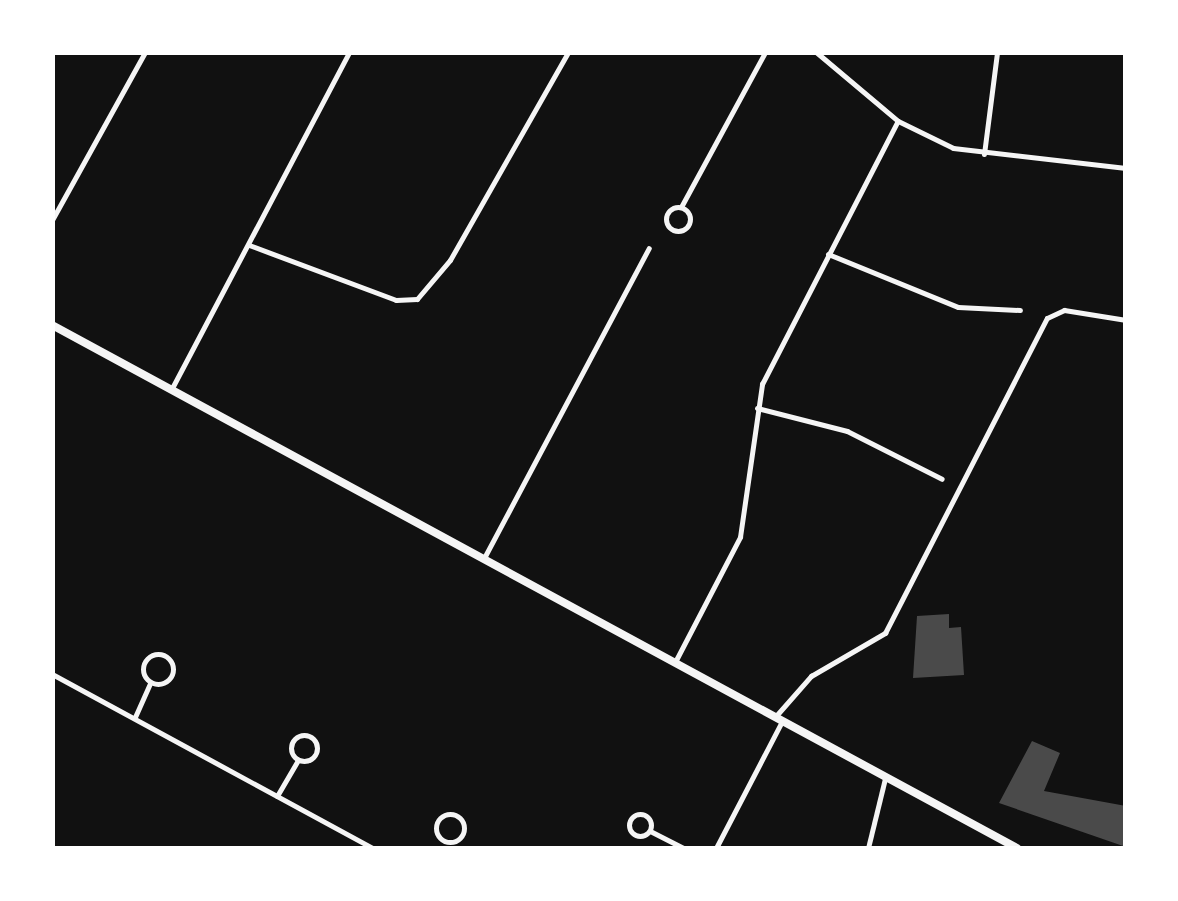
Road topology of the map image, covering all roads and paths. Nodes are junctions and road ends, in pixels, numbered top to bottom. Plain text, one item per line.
1 (145, 52) edge
2 (348, 52) edge
3 (568, 52) edge
4 (765, 52) edge
5 (816, 52) edge
6 (997, 52) edge
7 (898, 121) junction
8 (984, 154) junction
9 (1126, 168) edge
10 (681, 207) junction
11 (52, 220) edge
12 (249, 245) junction
13 (649, 248) dead end
14 (828, 254) junction
15 (1020, 310) dead end
16 (1126, 320) edge
17 (52, 325) edge
18 (172, 390) junction
19 (757, 408) junction
20 (942, 479) dead end
21 (483, 559) junction
22 (674, 663) junction
23 (52, 674) edge
24 (150, 682) junction
25 (135, 717) junction
26 (779, 719) junction
27 (298, 760) junction
28 (885, 778) junction
29 (277, 796) junction
30 (650, 831) junction
31 (442, 840) junction
32 (373, 848) edge
33 (438, 848) edge
34 (684, 848) edge
35 (716, 848) edge
36 (868, 848) edge
37 (1016, 848) edge

1 - 11 street
2 - 12 street
3 - 12 street
4 - 10 street
5 - 7 street
6 - 8 street
7 - 8 street
7 - 14 street
8 - 9 street
10 - 10 street
12 - 18 street
13 - 21 street
14 - 15 street
14 - 19 street
16 - 26 street
17 - 18 main road
18 - 21 main road
19 - 20 street
19 - 22 street
21 - 22 main road
22 - 26 main road
23 - 25 street
24 - 24 street
24 - 25 street
25 - 29 street
26 - 28 main road
26 - 35 street
27 - 27 street
27 - 29 street
28 - 36 street
28 - 37 main road
29 - 32 street
30 - 30 street
30 - 34 street
31 - 31 street
31 - 33 street

